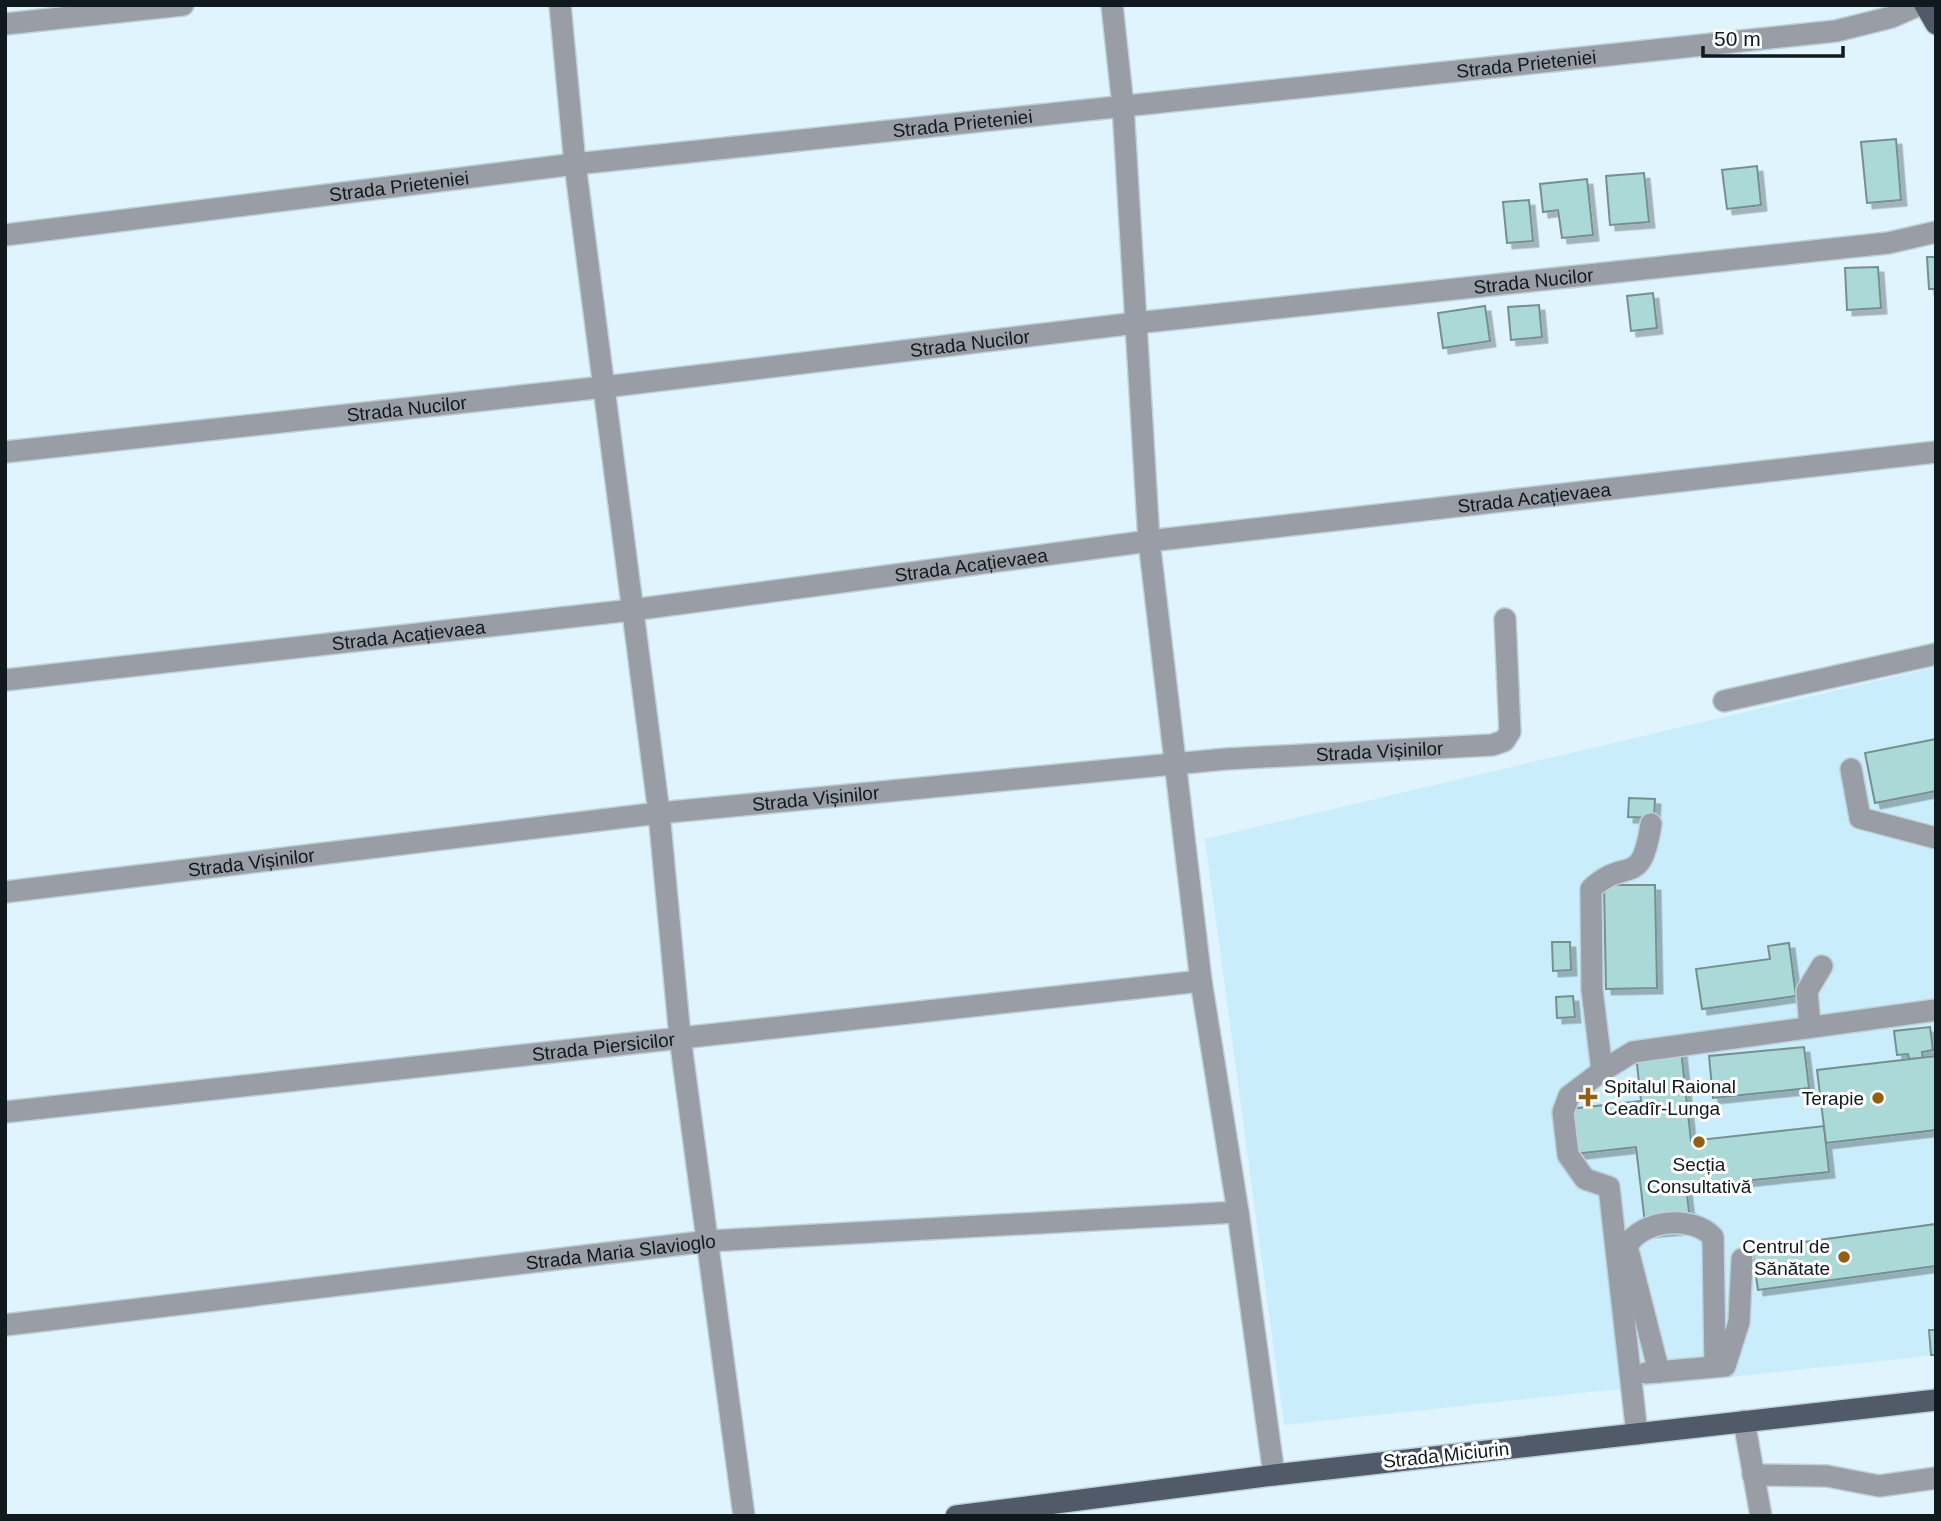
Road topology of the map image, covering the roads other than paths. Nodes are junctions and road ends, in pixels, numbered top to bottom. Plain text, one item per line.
1 (183, 5) edge
2 (560, 5) edge
3 (1112, 5) edge
4 (1919, 5) edge
5 (1925, 5) edge
6 (5, 24) edge
7 (1936, 24) edge
8 (1123, 106) junction
9 (575, 164) junction
10 (1936, 232) edge
11 (5, 235) edge
12 (1136, 323) junction
13 (604, 387) junction
14 (5, 452) edge
15 (1936, 452) edge
16 (1149, 541) junction
17 (632, 610) junction
18 (1505, 619) dead end
19 (1936, 654) edge
20 (5, 680) edge
21 (1724, 701) dead end
22 (1177, 764) junction
23 (1851, 769) dead end
24 (659, 813) junction
25 (1651, 824) dead end
26 (1936, 838) edge
27 (5, 892) edge
28 (1822, 966) dead end
29 (1201, 981) junction
30 (1936, 1010) edge
31 (1810, 1026) junction
32 (680, 1037) junction
33 (1602, 1070) junction
34 (5, 1112) edge
35 (1238, 1212) junction
36 (709, 1241) junction
37 (1742, 1259) dead end
38 (5, 1325) edge
39 (1715, 1366) junction
40 (1659, 1372) junction
41 (1630, 1375) junction
42 (1936, 1400) edge
43 (1744, 1422) junction
44 (1637, 1434) junction
45 (1274, 1475) junction
46 (1754, 1475) junction
47 (1936, 1478) edge
48 (744, 1516) edge
49 (956, 1516) edge
50 (1761, 1516) edge

1 - 6 street
2 - 9 street
3 - 8 street
4 - 8 street, Strada Prieteniei
5 - 7 main road
8 - 9 street, Strada Prieteniei
8 - 12 street
9 - 11 street, Strada Prieteniei
9 - 13 street
10 - 12 street, Strada Nucilor
12 - 13 street, Strada Nucilor
12 - 16 street
13 - 14 street, Strada Nucilor
13 - 17 street
15 - 16 street, Strada Acațievaea
16 - 17 street, Strada Acațievaea
16 - 22 street
17 - 20 street, Strada Acațievaea
17 - 24 street
18 - 22 street, Strada Vișinilor
19 - 21 street
22 - 24 street, Strada Vișinilor
22 - 29 street
23 - 26 street
24 - 27 street, Strada Vișinilor
24 - 32 street
25 - 33 street
28 - 31 street
29 - 32 street, Strada Piersicilor
29 - 35 street
30 - 31 street
31 - 33 street
32 - 34 street, Strada Piersicilor
32 - 36 street
33 - 41 street
35 - 36 street, Strada Maria Slavioglo
35 - 45 street
36 - 38 street, Strada Maria Slavioglo
36 - 48 street
37 - 39 street
39 - 40 street
39 - 40 street
40 - 41 street
41 - 44 street
42 - 43 main road, Strada Miciurin
43 - 44 main road, Strada Miciurin
43 - 46 street
44 - 45 main road, Strada Miciurin
45 - 49 main road, Strada Miciurin
46 - 47 street
46 - 50 street

